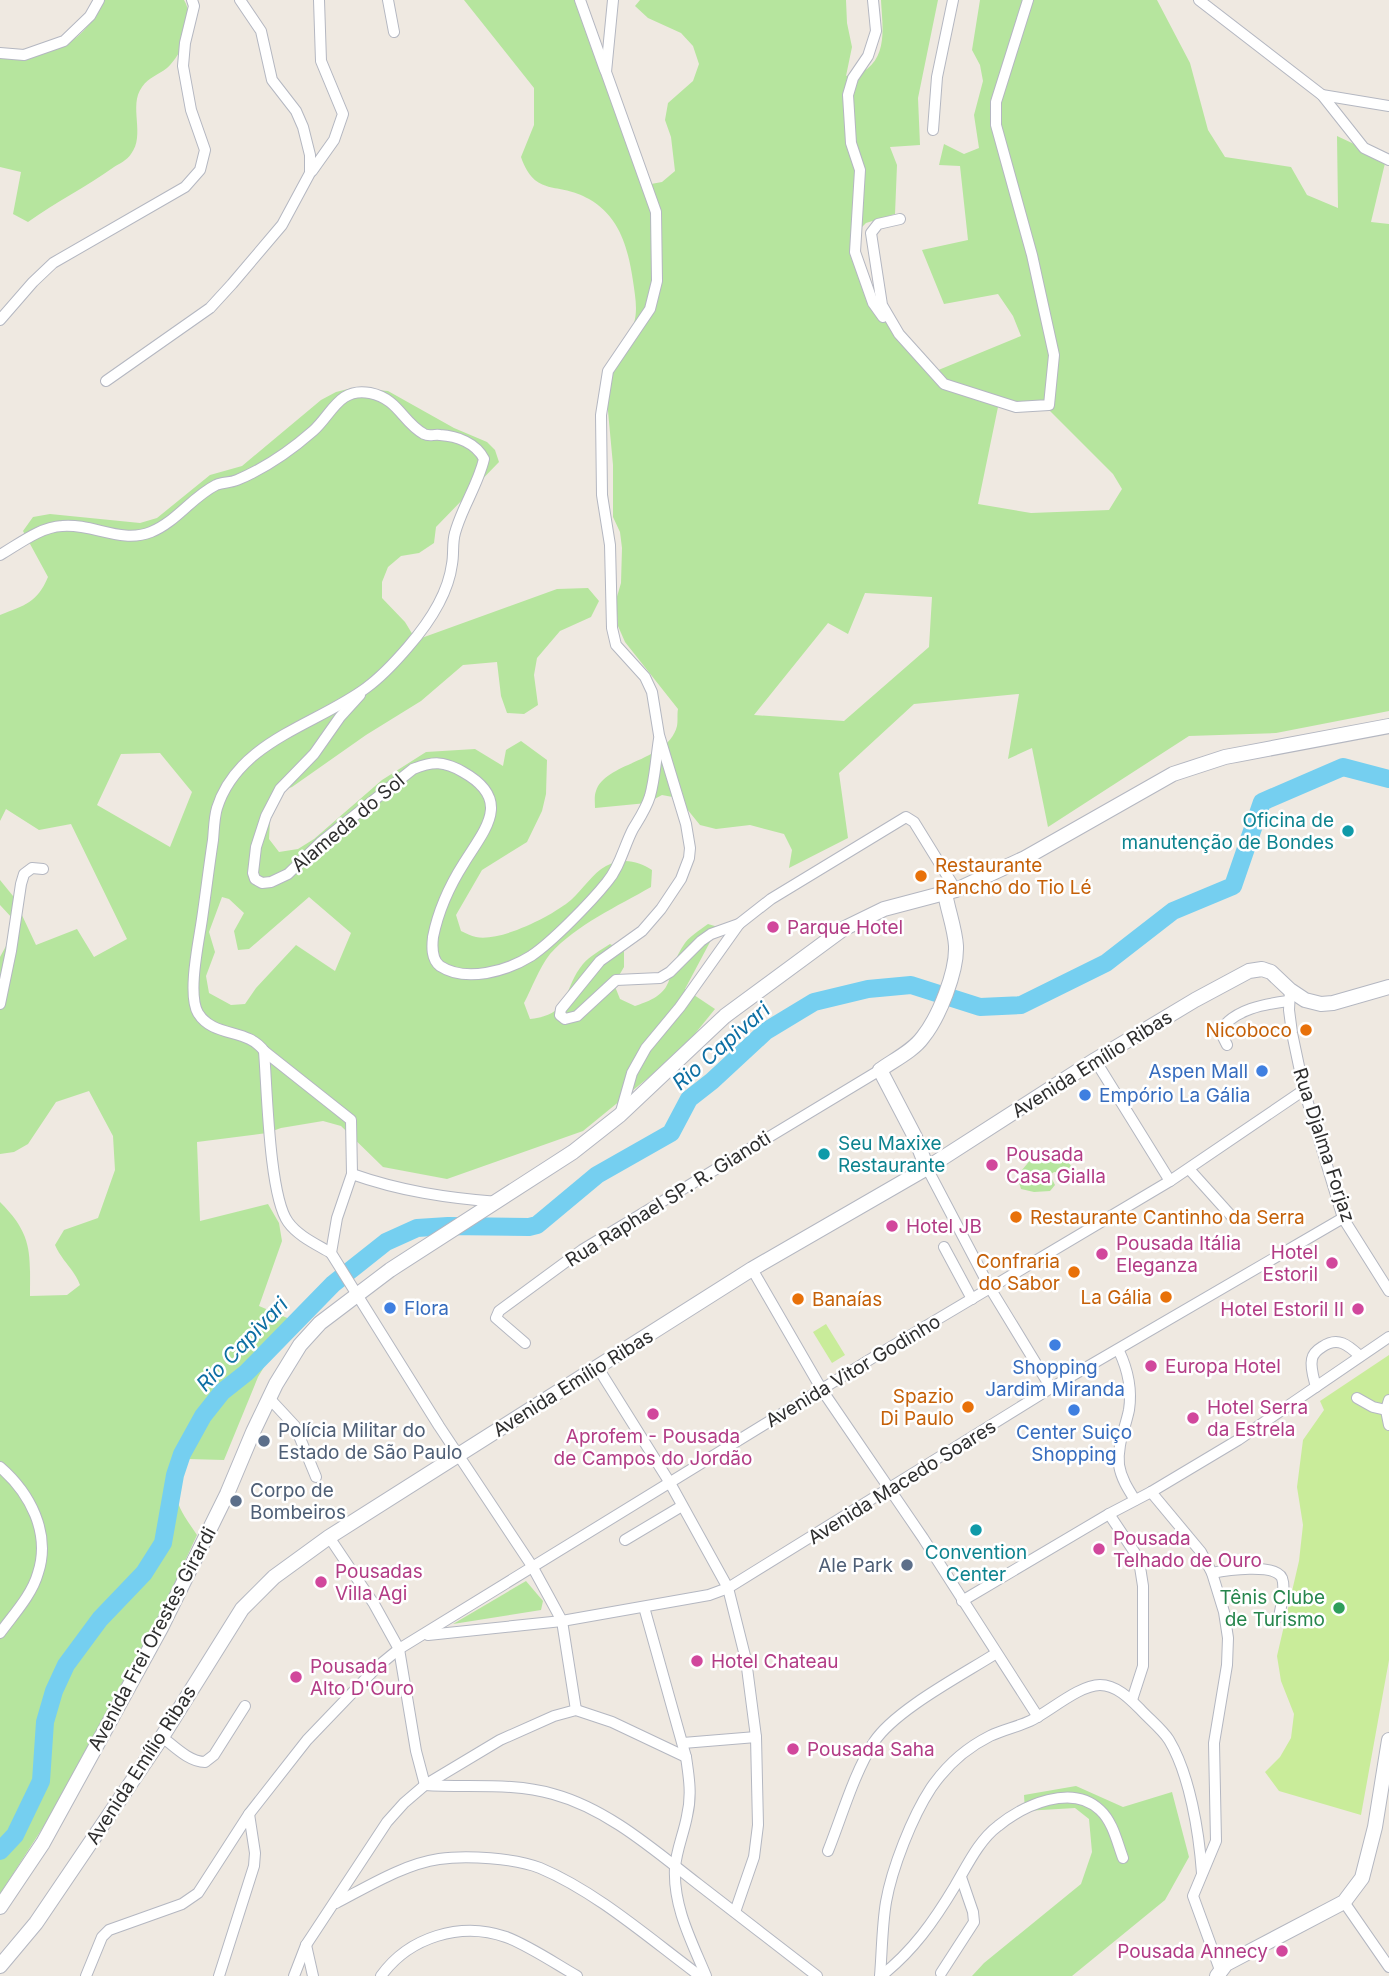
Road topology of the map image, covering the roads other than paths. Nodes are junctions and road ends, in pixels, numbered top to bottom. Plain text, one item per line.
1 (99, 0) edge
2 (192, 0) edge
3 (240, 0) edge
4 (319, 0) edge
5 (388, 0) edge
6 (580, 0) edge
7 (613, 0) edge
8 (873, 0) edge
9 (953, 0) edge
10 (1028, 0) edge
11 (1199, 0) edge
12 (394, 32) dead end
13 (0, 53) edge
14 (606, 72) junction
15 (1322, 95) junction
16 (1389, 106) edge
17 (933, 130) dead end
18 (1389, 160) edge
19 (310, 173) junction
20 (900, 219) dead end
21 (0, 320) edge
22 (899, 334) junction
23 (106, 381) dead end
24 (0, 555) edge
25 (367, 688) junction
26 (1389, 726) edge
27 (659, 735) junction
28 (43, 869) dead end
29 (950, 892) junction
30 (739, 924) junction
31 (1389, 987) edge
32 (1289, 995) junction
33 (0, 1004) edge
34 (1227, 1045) dead end
35 (264, 1051) junction
36 (1096, 1060) junction
37 (880, 1070) junction
38 (1304, 1090) junction
39 (620, 1115) junction
40 (927, 1168) junction
41 (1189, 1169) junction
42 (352, 1174) junction
43 (1170, 1181) junction
44 (498, 1202) junction
45 (1343, 1218) junction
46 (1234, 1219) dead end
47 (944, 1247) dead end
48 (333, 1256) junction
49 (752, 1269) junction
50 (990, 1288) junction
51 (355, 1291) junction
52 (1389, 1291) edge
53 (972, 1299) junction
54 (1389, 1337) edge
55 (525, 1343) dead end
56 (1119, 1351) junction
57 (1360, 1356) junction
58 (598, 1368) junction
59 (1316, 1387) junction
60 (1051, 1388) junction
61 (822, 1390) junction
62 (269, 1398) junction
63 (1357, 1398) dead end
64 (1387, 1405) edge
65 (1389, 1425) edge
66 (458, 1454) junction
67 (0, 1467) edge
68 (316, 1477) dead end
69 (670, 1483) junction
70 (889, 1490) junction
71 (1151, 1492) junction
72 (1135, 1500) junction
73 (682, 1506) junction
74 (1109, 1514) junction
75 (329, 1537) junction
76 (625, 1540) dead end
77 (532, 1566) junction
78 (1212, 1573) junction
79 (728, 1588) junction
80 (962, 1601) junction
81 (645, 1607) junction
82 (1279, 1617) dead end
83 (451, 1618) junction
84 (562, 1621) junction
85 (454, 1631) junction
86 (0, 1633) edge
87 (421, 1636) junction
88 (399, 1649) junction
89 (995, 1654) junction
90 (1132, 1700) junction
91 (245, 1706) dead end
92 (576, 1710) junction
93 (1038, 1717) junction
94 (162, 1737) junction
95 (756, 1737) junction
96 (1389, 1740) edge
97 (683, 1743) junction
98 (686, 1757) junction
99 (1386, 1777) edge
100 (425, 1785) junction
101 (248, 1814) junction
102 (828, 1851) dead end
103 (1123, 1858) dead end
104 (675, 1866) junction
105 (1202, 1873) junction
106 (961, 1877) junction
107 (1344, 1902) junction
108 (334, 1905) junction
109 (0, 1907) edge
110 (734, 1912) junction
111 (306, 1945) junction
112 (93, 1962) junction
113 (0, 1966) edge
114 (1389, 1967) edge
115 (1224, 1972) edge
116 (942, 1973) dead end
117 (86, 1976) edge
118 (100, 1976) edge
119 (219, 1976) edge
120 (294, 1976) edge
121 (313, 1976) edge
122 (382, 1976) edge
123 (577, 1976) edge
124 (699, 1976) edge
125 (706, 1976) edge
126 (817, 1976) edge
127 (880, 1976) edge

1 - 13 street
2 - 21 street
3 - 19 street
4 - 19 street
5 - 12 street
6 - 14 street
7 - 14 street
8 - 22 street
9 - 17 street
10 - 22 street
11 - 15 street
14 - 27 street
15 - 16 street
15 - 18 street
19 - 23 street
20 - 22 street
24 - 25 street
25 - 27 street, Alameda do Sol
25 - 35 street
26 - 29 street, Avenida Frei Orestes Girardi
27 - 30 street
28 - 33 street
29 - 30 street
29 - 37 street
29 - 39 street, Avenida Frei Orestes Girardi
30 - 39 street
31 - 32 street
32 - 34 street
32 - 36 street, Avenida Emílio Ribas
32 - 38 street, Rua Djalma Forjaz
35 - 42 street
35 - 48 street
36 - 40 street, Avenida Emílio Ribas
36 - 43 street
37 - 40 street
37 - 55 street, Rua Raphael SP. R. Gianoti
38 - 41 street, Avenida Vitor Godinho
38 - 45 street, Rua Djalma Forjaz
39 - 44 street, Avenida Frei Orestes Girardi
40 - 49 street, Avenida Emílio Ribas
40 - 50 street
41 - 43 street, Avenida Vitor Godinho
41 - 46 street
42 - 44 street
42 - 48 street
43 - 50 street, Avenida Vitor Godinho
44 - 51 street, Avenida Frei Orestes Girardi
45 - 52 street, Rua Djalma Forjaz
45 - 56 street, Avenida Macedo Soares
47 - 53 street
48 - 51 street
49 - 58 street, Avenida Emílio Ribas
49 - 61 street
50 - 53 street, Avenida Vitor Godinho
50 - 60 street
51 - 62 street, Avenida Frei Orestes Girardi
51 - 66 street
53 - 61 street, Avenida Vitor Godinho
54 - 57 street
56 - 60 street, Avenida Macedo Soares
56 - 72 street
57 - 59 street
57 - 59 street
58 - 66 street, Avenida Emílio Ribas
58 - 69 street
59 - 71 street
60 - 70 street, Avenida Macedo Soares
61 - 69 street, Avenida Vitor Godinho
61 - 70 street
62 - 68 street
62 - 109 street, Avenida Frei Orestes Girardi
63 - 64 street
64 - 65 street
66 - 75 street, Avenida Emílio Ribas
66 - 77 street
67 - 86 street
69 - 73 street
69 - 77 street, Avenida Vitor Godinho
70 - 79 street, Avenida Macedo Soares
70 - 80 street
71 - 72 street
71 - 78 street
72 - 74 street
73 - 76 street
73 - 79 street
74 - 80 street
74 - 90 street
75 - 88 street
75 - 94 street, Avenida Emílio Ribas
77 - 83 street, Avenida Vitor Godinho
77 - 84 street
78 - 82 street
78 - 105 street
79 - 81 street, Avenida Macedo Soares
79 - 95 street
80 - 89 street
81 - 84 street, Avenida Macedo Soares
81 - 97 street
83 - 85 street
83 - 87 street, Avenida Vitor Godinho
84 - 85 street, Avenida Macedo Soares
84 - 92 street
85 - 87 street, Avenida Macedo Soares
87 - 88 street, Avenida Vitor Godinho
88 - 100 street
88 - 101 street, Avenida Vitor Godinho
89 - 93 street
89 - 102 street
90 - 93 street
90 - 105 street
91 - 94 street
92 - 98 street
92 - 100 street
93 - 127 street
94 - 113 street, Avenida Emílio Ribas
95 - 97 street
95 - 110 street
96 - 99 street
97 - 98 street
98 - 104 street
99 - 107 street
100 - 104 street
100 - 108 street
101 - 112 street, Avenida Vitor Godinho
101 - 119 street
103 - 106 street
104 - 110 street
104 - 125 street
105 - 115 street
106 - 116 street
106 - 127 street
107 - 114 street
107 - 115 street
108 - 111 street
108 - 124 street
110 - 126 street
111 - 120 street
111 - 121 street
112 - 117 street, Avenida Vitor Godinho
112 - 118 street
122 - 123 street

